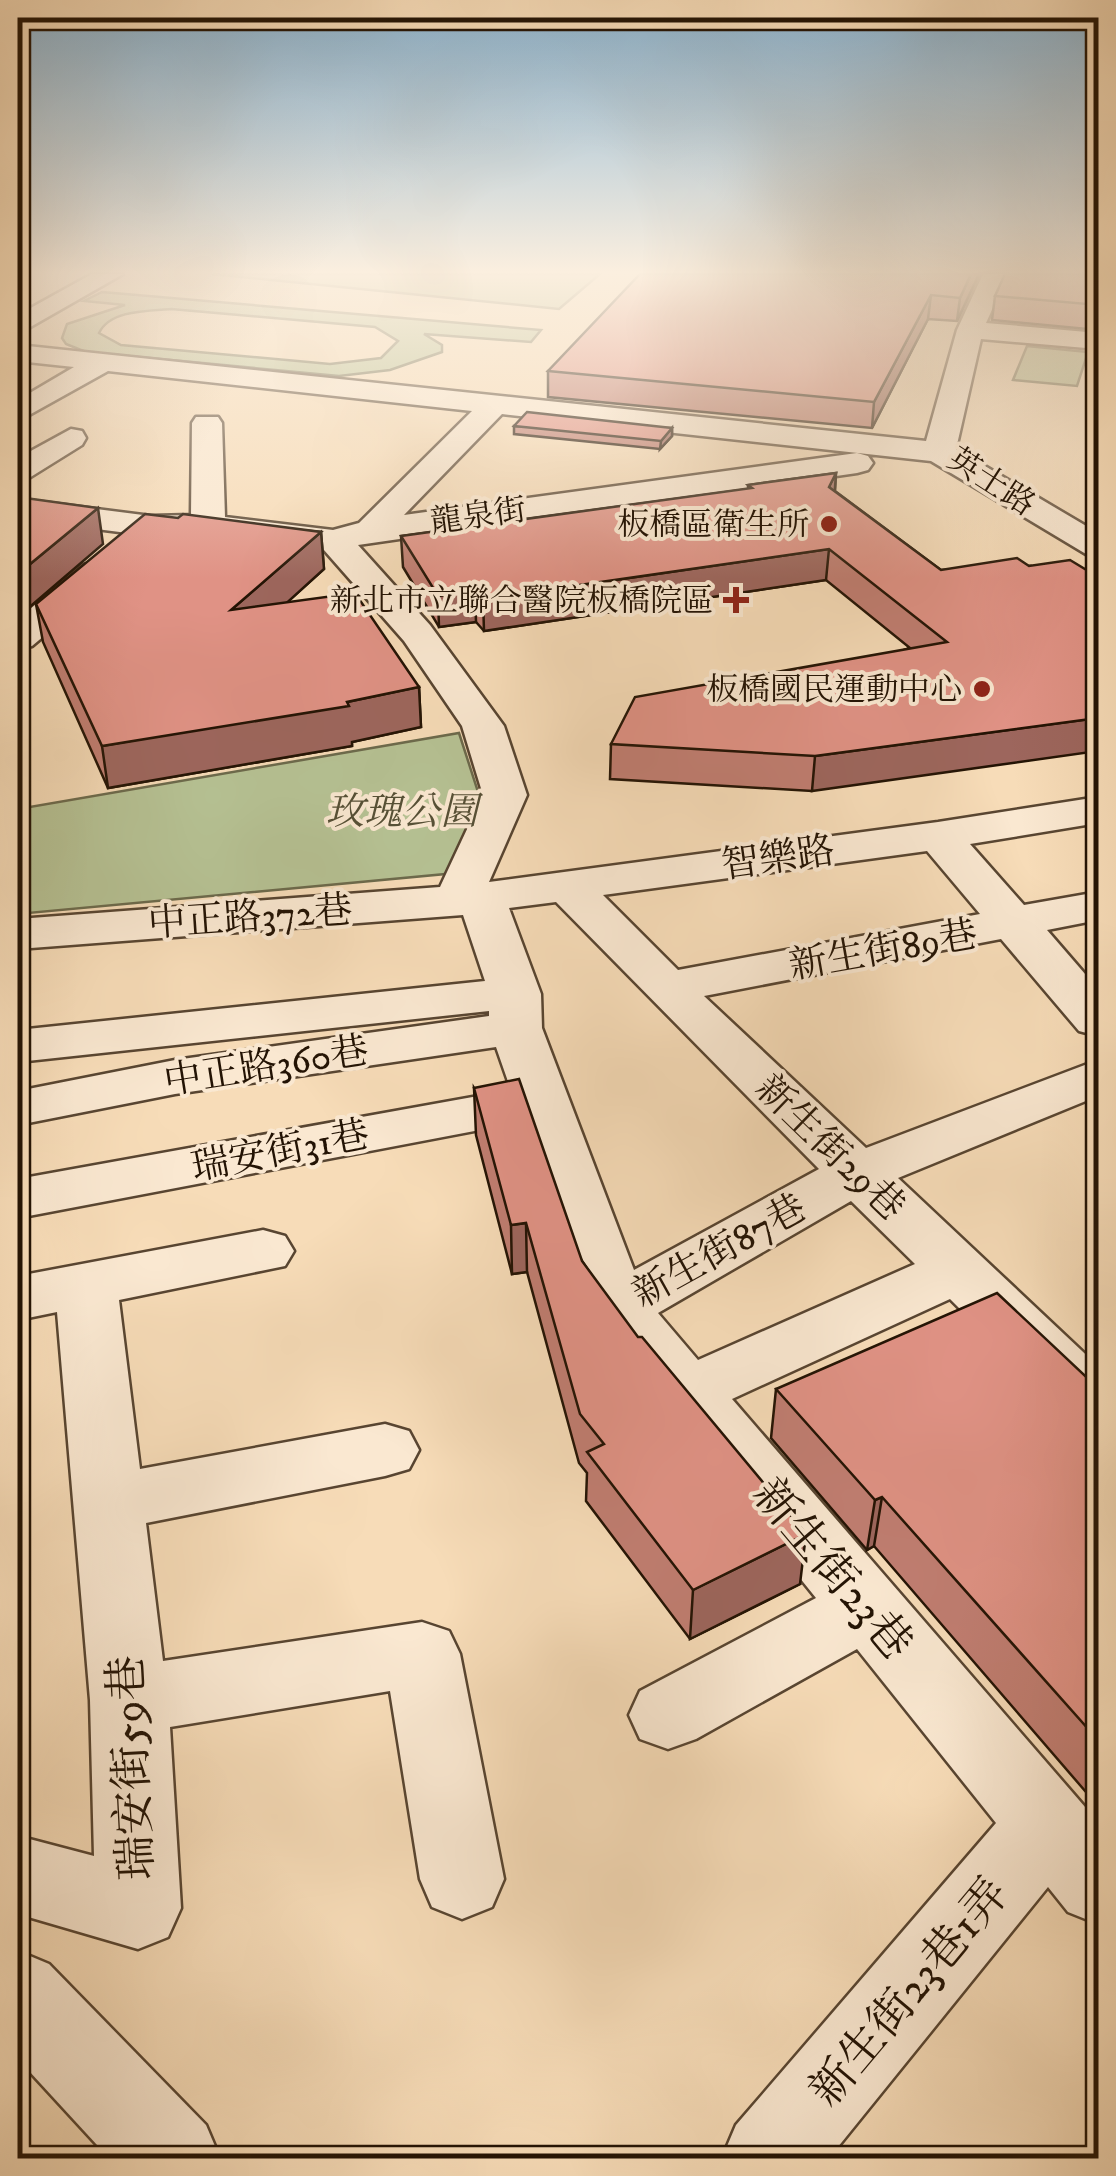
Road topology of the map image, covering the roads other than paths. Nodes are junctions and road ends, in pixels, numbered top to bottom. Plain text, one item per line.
1 (80, 376) edge
2 (235, 376) edge
3 (958, 376) edge
4 (249, 377) junction
5 (496, 404) junction
6 (29, 406) dead end
7 (71, 438) dead end
8 (939, 452) junction
9 (18, 472) edge
10 (18, 509) edge
11 (208, 525) junction
12 (151, 526) junction
13 (353, 535) junction
14 (1098, 547) edge
15 (18, 638) edge
16 (1098, 810) edge
17 (938, 836) junction
18 (567, 886) junction
19 (469, 899) junction
20 (1098, 906) edge
21 (1013, 925) junction
22 (18, 934) edge
23 (666, 988) junction
24 (516, 1011) junction
25 (1098, 1020) edge
26 (18, 1046) edge
27 (1098, 1077) edge
28 (543, 1102) junction
29 (18, 1108) edge
30 (858, 1172) junction
31 (18, 1199) edge
32 (263, 1251) dead end
33 (959, 1269) junction
34 (52, 1291) edge
35 (617, 1308) junction
36 (1091, 1386) edge
37 (688, 1392) junction
38 (385, 1450) dead end
39 (111, 1502) junction
40 (867, 1608) junction
41 (128, 1700) junction
42 (668, 1715) dead end
43 (1073, 1854) edge
44 (18, 1875) edge
45 (462, 1879) dead end
46 (18, 1995) edge
47 (173, 2158) edge
48 (768, 2158) edge

1 - 6 street
2 - 4 street
3 - 8 street, 英士路
4 - 5 street
4 - 11 street
5 - 8 street
5 - 13 street
7 - 9 street
8 - 13 street, 龍泉街
8 - 14 street, 英士路
10 - 12 street, 龍泉街
11 - 12 street, 龍泉街
11 - 13 street, 龍泉街
12 - 15 street
13 - 19 street
16 - 17 street, 智樂路
17 - 18 street, 智樂路
17 - 21 street
18 - 19 street, 智樂路
18 - 23 street, 新生街29巷
19 - 22 street, 中正路372巷
19 - 24 street, 新生街23巷
20 - 21 street, 新生街89巷
21 - 23 street, 新生街89巷
21 - 25 street
23 - 30 street, 新生街29巷
24 - 26 street
24 - 28 street, 新生街23巷
24 - 29 street, 中正路360巷
27 - 30 street, 新生街87巷
28 - 31 street, 瑞安街31巷
28 - 35 street, 新生街23巷
30 - 33 street, 新生街29巷
30 - 35 street, 新生街87巷
32 - 34 street, 瑞安街59巷
33 - 36 street, 新生街29巷
33 - 37 street
34 - 39 street, 瑞安街59巷
35 - 37 street, 新生街23巷
37 - 40 street, 新生街23巷
38 - 39 street
39 - 41 street, 瑞安街59巷
40 - 42 street
40 - 43 street, 新生街23巷
41 - 44 street, 瑞安街59巷
41 - 45 street
43 - 48 street, 新生街23巷1弄
46 - 47 street

